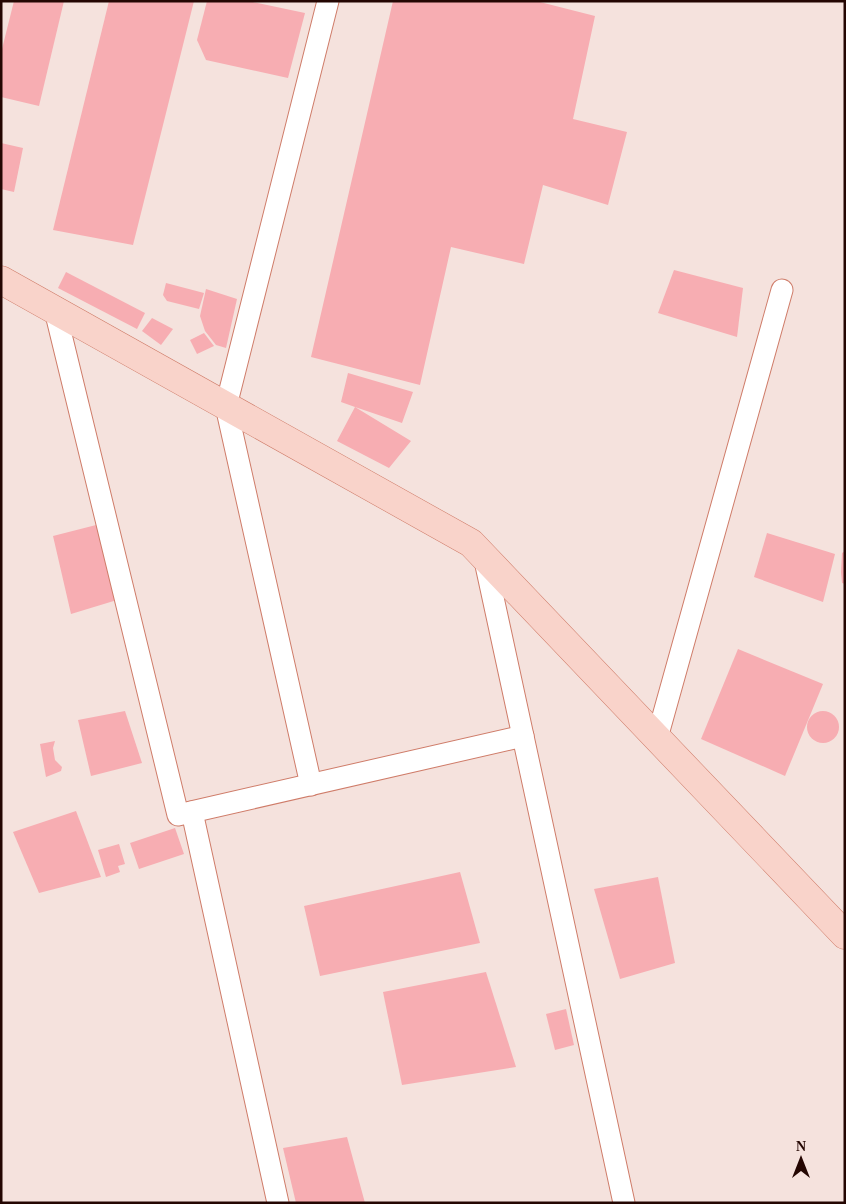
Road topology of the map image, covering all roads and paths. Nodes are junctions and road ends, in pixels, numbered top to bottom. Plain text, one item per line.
1 (328, 1) edge
2 (1, 280) edge
3 (782, 290) dead end
4 (55, 310) junction
5 (226, 406) junction
6 (484, 556) junction
7 (523, 736) junction
8 (657, 738) junction
9 (311, 785) junction
10 (192, 812) junction
11 (845, 935) edge
12 (278, 1203) edge
13 (624, 1203) edge

1 - 5 street
2 - 4 street
3 - 8 street
4 - 5 street
4 - 10 street
5 - 6 street
5 - 9 street
6 - 7 street
6 - 8 street
7 - 9 street
7 - 13 street
8 - 11 street
9 - 10 street
10 - 12 street

